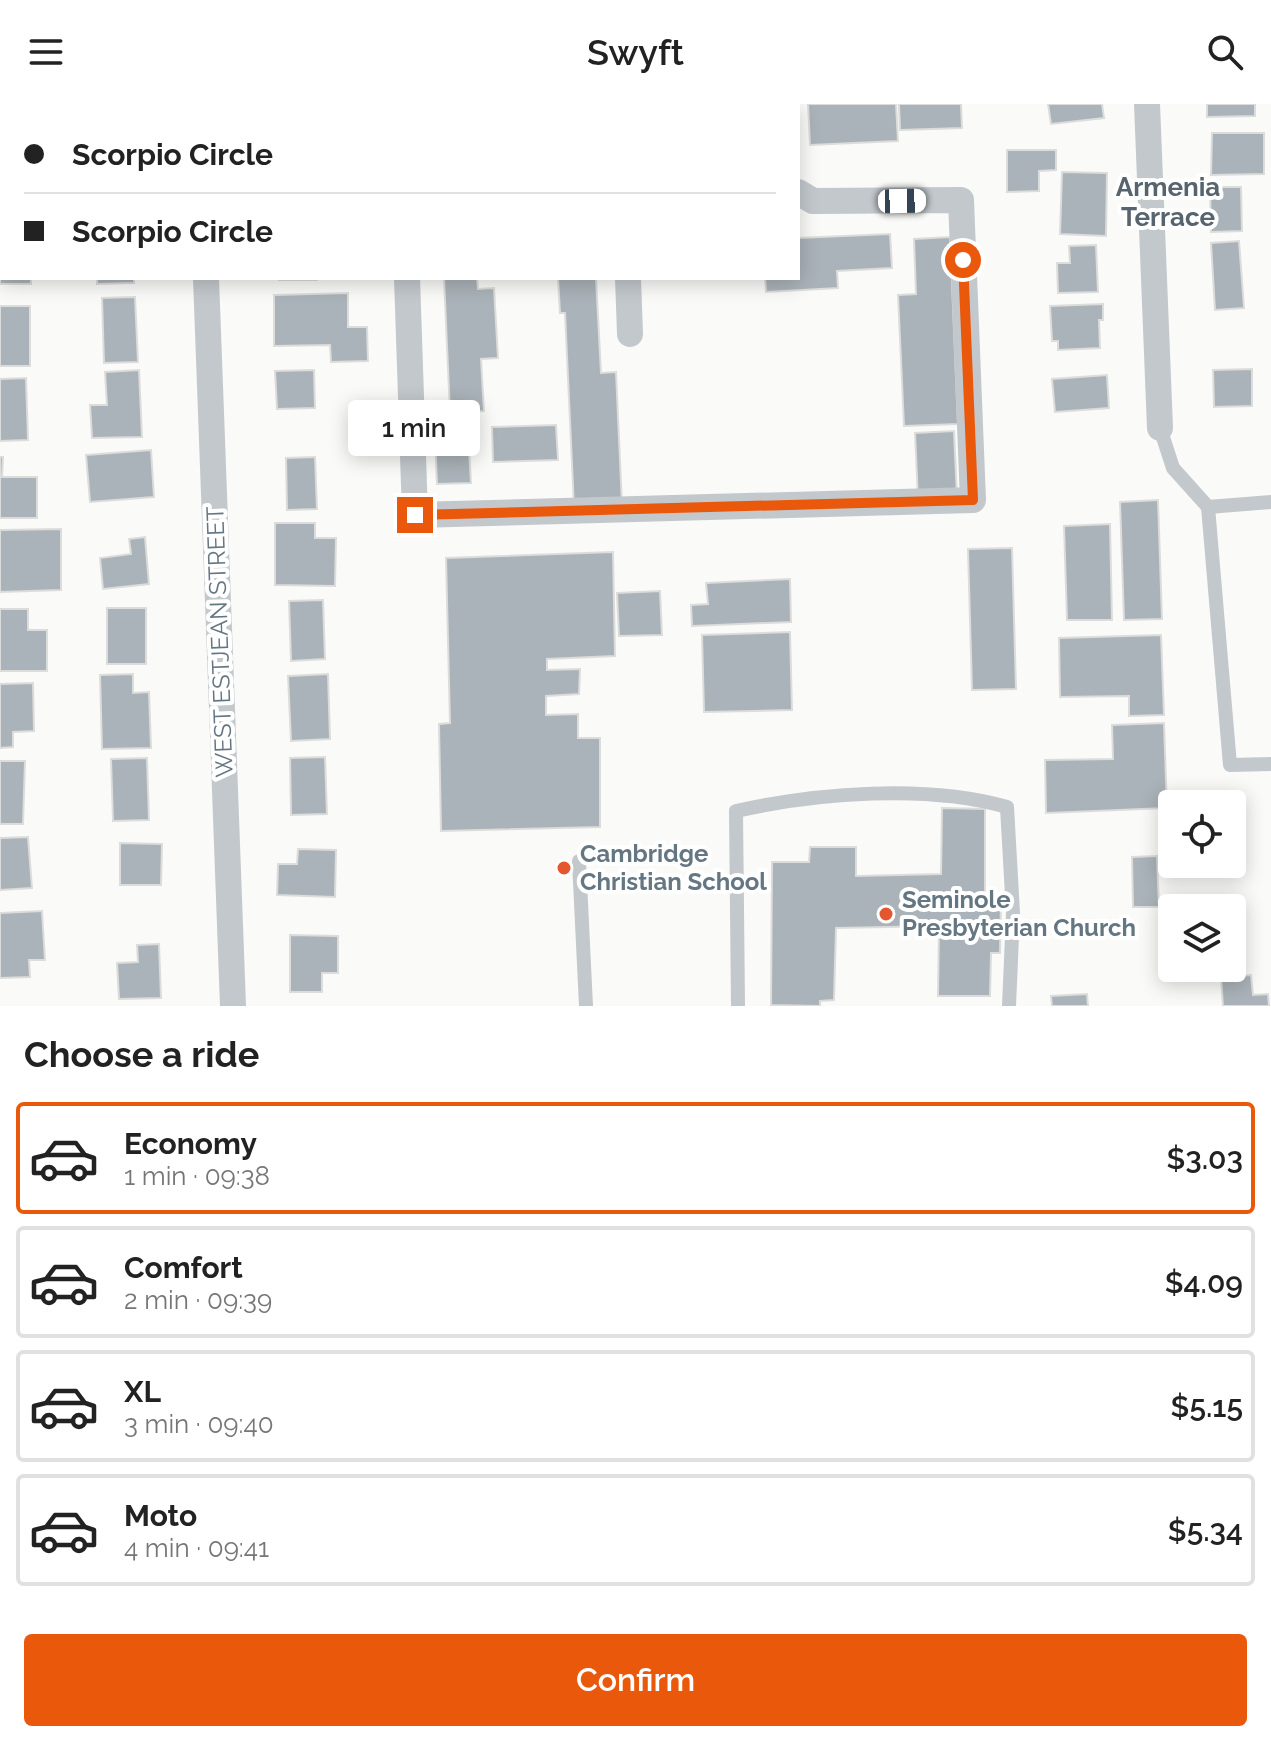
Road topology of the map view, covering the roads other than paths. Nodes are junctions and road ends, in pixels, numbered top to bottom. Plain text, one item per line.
1 (1147, 104) edge
2 (800, 193) edge
3 (206, 280) edge
4 (407, 280) edge
5 (628, 280) edge
6 (630, 334) dead end
7 (1160, 428) joint
8 (1271, 502) edge
9 (1208, 507) junction
10 (1271, 764) edge
11 (579, 861) dead end
12 (233, 1006) edge
13 (586, 1006) edge
14 (738, 1006) edge
15 (1009, 1006) edge

1 - 7 street
2 - 4 street
3 - 12 street, WEST ESTJEAN STREET
5 - 6 street
7 - 9 lane
8 - 9 lane
9 - 10 lane
11 - 13 lane
14 - 15 lane

